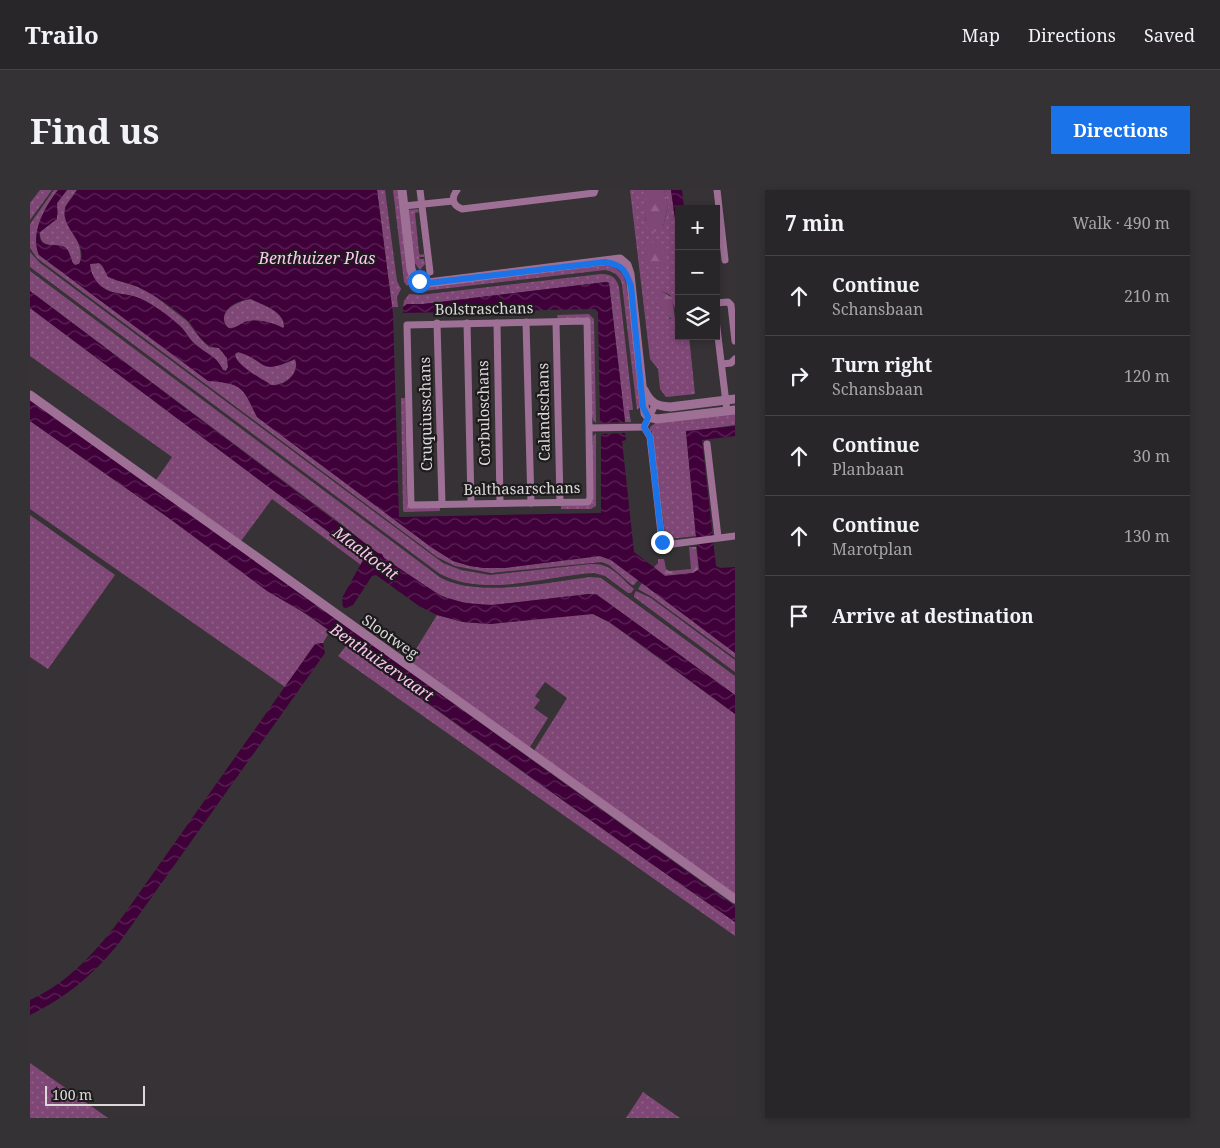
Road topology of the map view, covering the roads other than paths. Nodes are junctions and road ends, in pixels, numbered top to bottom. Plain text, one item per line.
1 (402, 190) edge
2 (420, 190) edge
3 (457, 190) edge
4 (596, 190) edge
5 (717, 190) edge
6 (453, 201) junction
7 (422, 204) junction
8 (718, 205) edge
9 (404, 206) junction
10 (720, 242) edge
11 (725, 260) dead end
12 (430, 272) dead end
13 (720, 303) edge
14 (526, 322) junction
15 (556, 322) junction
16 (467, 323) junction
17 (497, 323) junction
18 (437, 324) junction
19 (719, 340) edge
20 (735, 341) edge
21 (735, 359) edge
22 (722, 364) junction
23 (641, 384) junction
24 (30, 395) edge
25 (730, 400) edge
26 (655, 405) junction
27 (731, 411) edge
28 (648, 417) junction
29 (644, 427) junction
30 (590, 428) junction
31 (707, 444) dead end
32 (531, 502) junction
33 (560, 502) junction
34 (471, 503) junction
35 (500, 503) junction
36 (442, 504) junction
37 (735, 536) edge
38 (717, 538) junction
39 (735, 899) edge

1 - 9 street
2 - 7 street
3 - 6 street
4 - 6 street
5 - 8 street
6 - 7 street
7 - 9 street
7 - 12 street
9 - 23 street
10 - 11 street
13 - 20 street
14 - 15 street, Bolstraschans
14 - 17 street, Bolstraschans
14 - 32 street
15 - 30 street, Bolstraschans
15 - 33 street, Calandschans
16 - 17 street, Bolstraschans
16 - 18 street, Bolstraschans
16 - 34 street
17 - 35 street, Corbuloschans
18 - 36 street, Cruquiusschans
18 - 36 street, Bolstraschans
19 - 22 street
21 - 22 street
22 - 25 street
23 - 26 street
23 - 28 street
24 - 39 street, Slootweg
25 - 26 street
25 - 27 street
26 - 28 street
27 - 28 street
28 - 29 street
29 - 30 street
29 - 38 street
30 - 33 street, Balthasarschans
31 - 38 street
32 - 33 street, Balthasarschans
32 - 35 street, Balthasarschans
34 - 35 street, Balthasarschans
34 - 36 street, Balthasarschans
37 - 38 street

